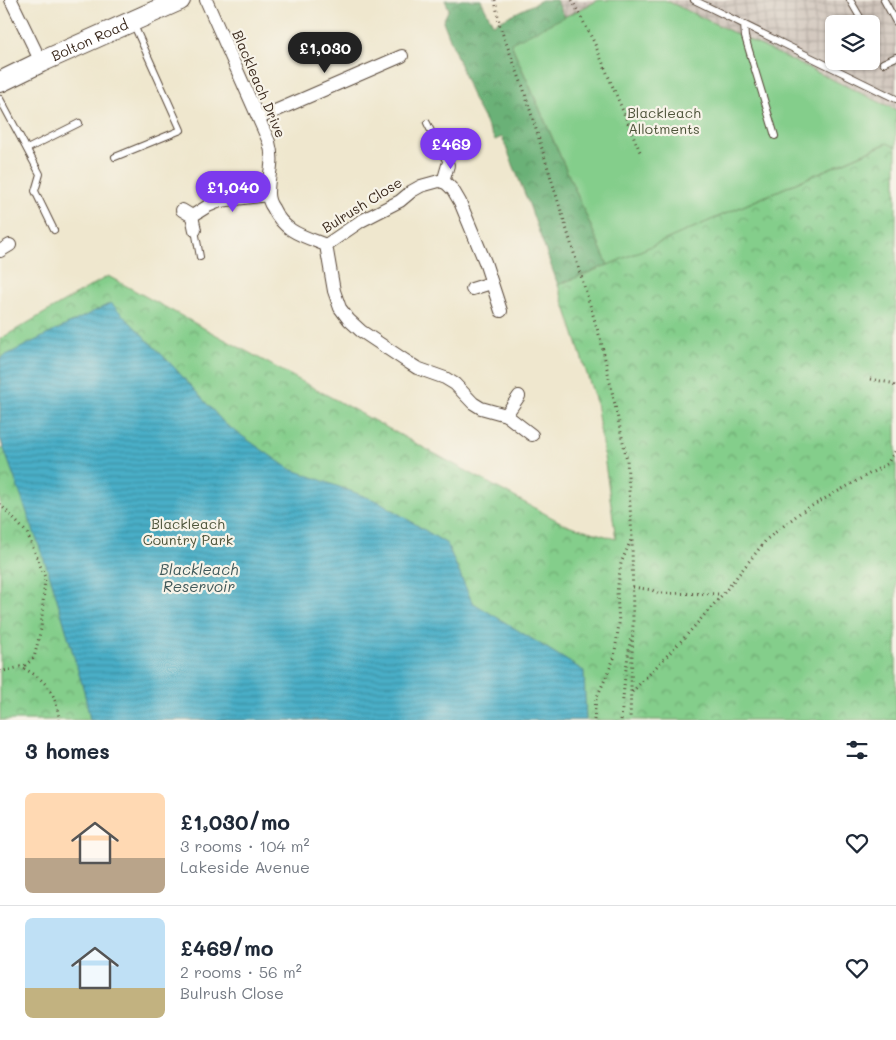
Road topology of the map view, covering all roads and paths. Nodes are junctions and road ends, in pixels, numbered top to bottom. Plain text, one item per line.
1 (11, 0) edge
2 (180, 0) edge
3 (206, 0) edge
4 (495, 0) edge
5 (572, 0) edge
6 (694, 0) edge
7 (850, 0) edge
8 (884, 0) edge
9 (859, 15) edge
10 (132, 21) junction
11 (896, 22) edge
12 (744, 25) junction
13 (402, 55) dead end
14 (896, 57) edge
15 (41, 62) junction
16 (883, 62) dead end
17 (0, 82) edge
18 (0, 99) edge
19 (896, 99) edge
20 (259, 118) junction
21 (79, 123) dead end
22 (428, 123) dead end
23 (774, 136) dead end
24 (27, 149) junction
25 (641, 154) dead end
26 (115, 157) dead end
27 (448, 165) joint
28 (443, 182) junction
29 (268, 195) junction
30 (54, 230) dead end
31 (195, 230) joint
32 (326, 245) junction
33 (200, 258) dead end
34 (491, 282) junction
35 (472, 289) dead end
36 (501, 311) dead end
37 (870, 379) dead end
38 (896, 388) edge
39 (519, 396) dead end
40 (506, 414) junction
41 (532, 435) dead end
42 (896, 450) edge
43 (0, 504) edge
44 (632, 538) junction
45 (633, 587) junction
46 (723, 594) junction
47 (633, 623) junction
48 (22, 668) junction
49 (0, 672) edge
50 (631, 693) junction
51 (59, 720) edge
52 (594, 720) edge
53 (621, 720) edge
54 (630, 720) edge

1 - 15 street
2 - 10 main road, Bolton Road
3 - 20 street, Blackleach Drive
4 - 44 path
5 - 25 path
6 - 12 lane
7 - 9 lane
8 - 11 lane
10 - 15 main road, Bolton Road
10 - 26 lane
12 - 19 lane
12 - 23 lane
13 - 20 street
14 - 16 lane
15 - 17 main road, Bolton Road
18 - 24 lane
20 - 29 street, Blackleach Drive
21 - 24 lane
22 - 27 lane
24 - 30 lane
27 - 28 street
28 - 32 street, Bulrush Close
28 - 34 street
29 - 31 street
29 - 32 street
31 - 33 lane
32 - 40 street
34 - 35 street
34 - 36 street
37 - 38 path
39 - 40 street
40 - 41 street
42 - 46 path
43 - 48 path
44 - 45 path
44 - 52 path
45 - 46 path
45 - 47 path
46 - 50 path
47 - 50 path
47 - 53 path
48 - 49 path
48 - 51 path
50 - 54 path

